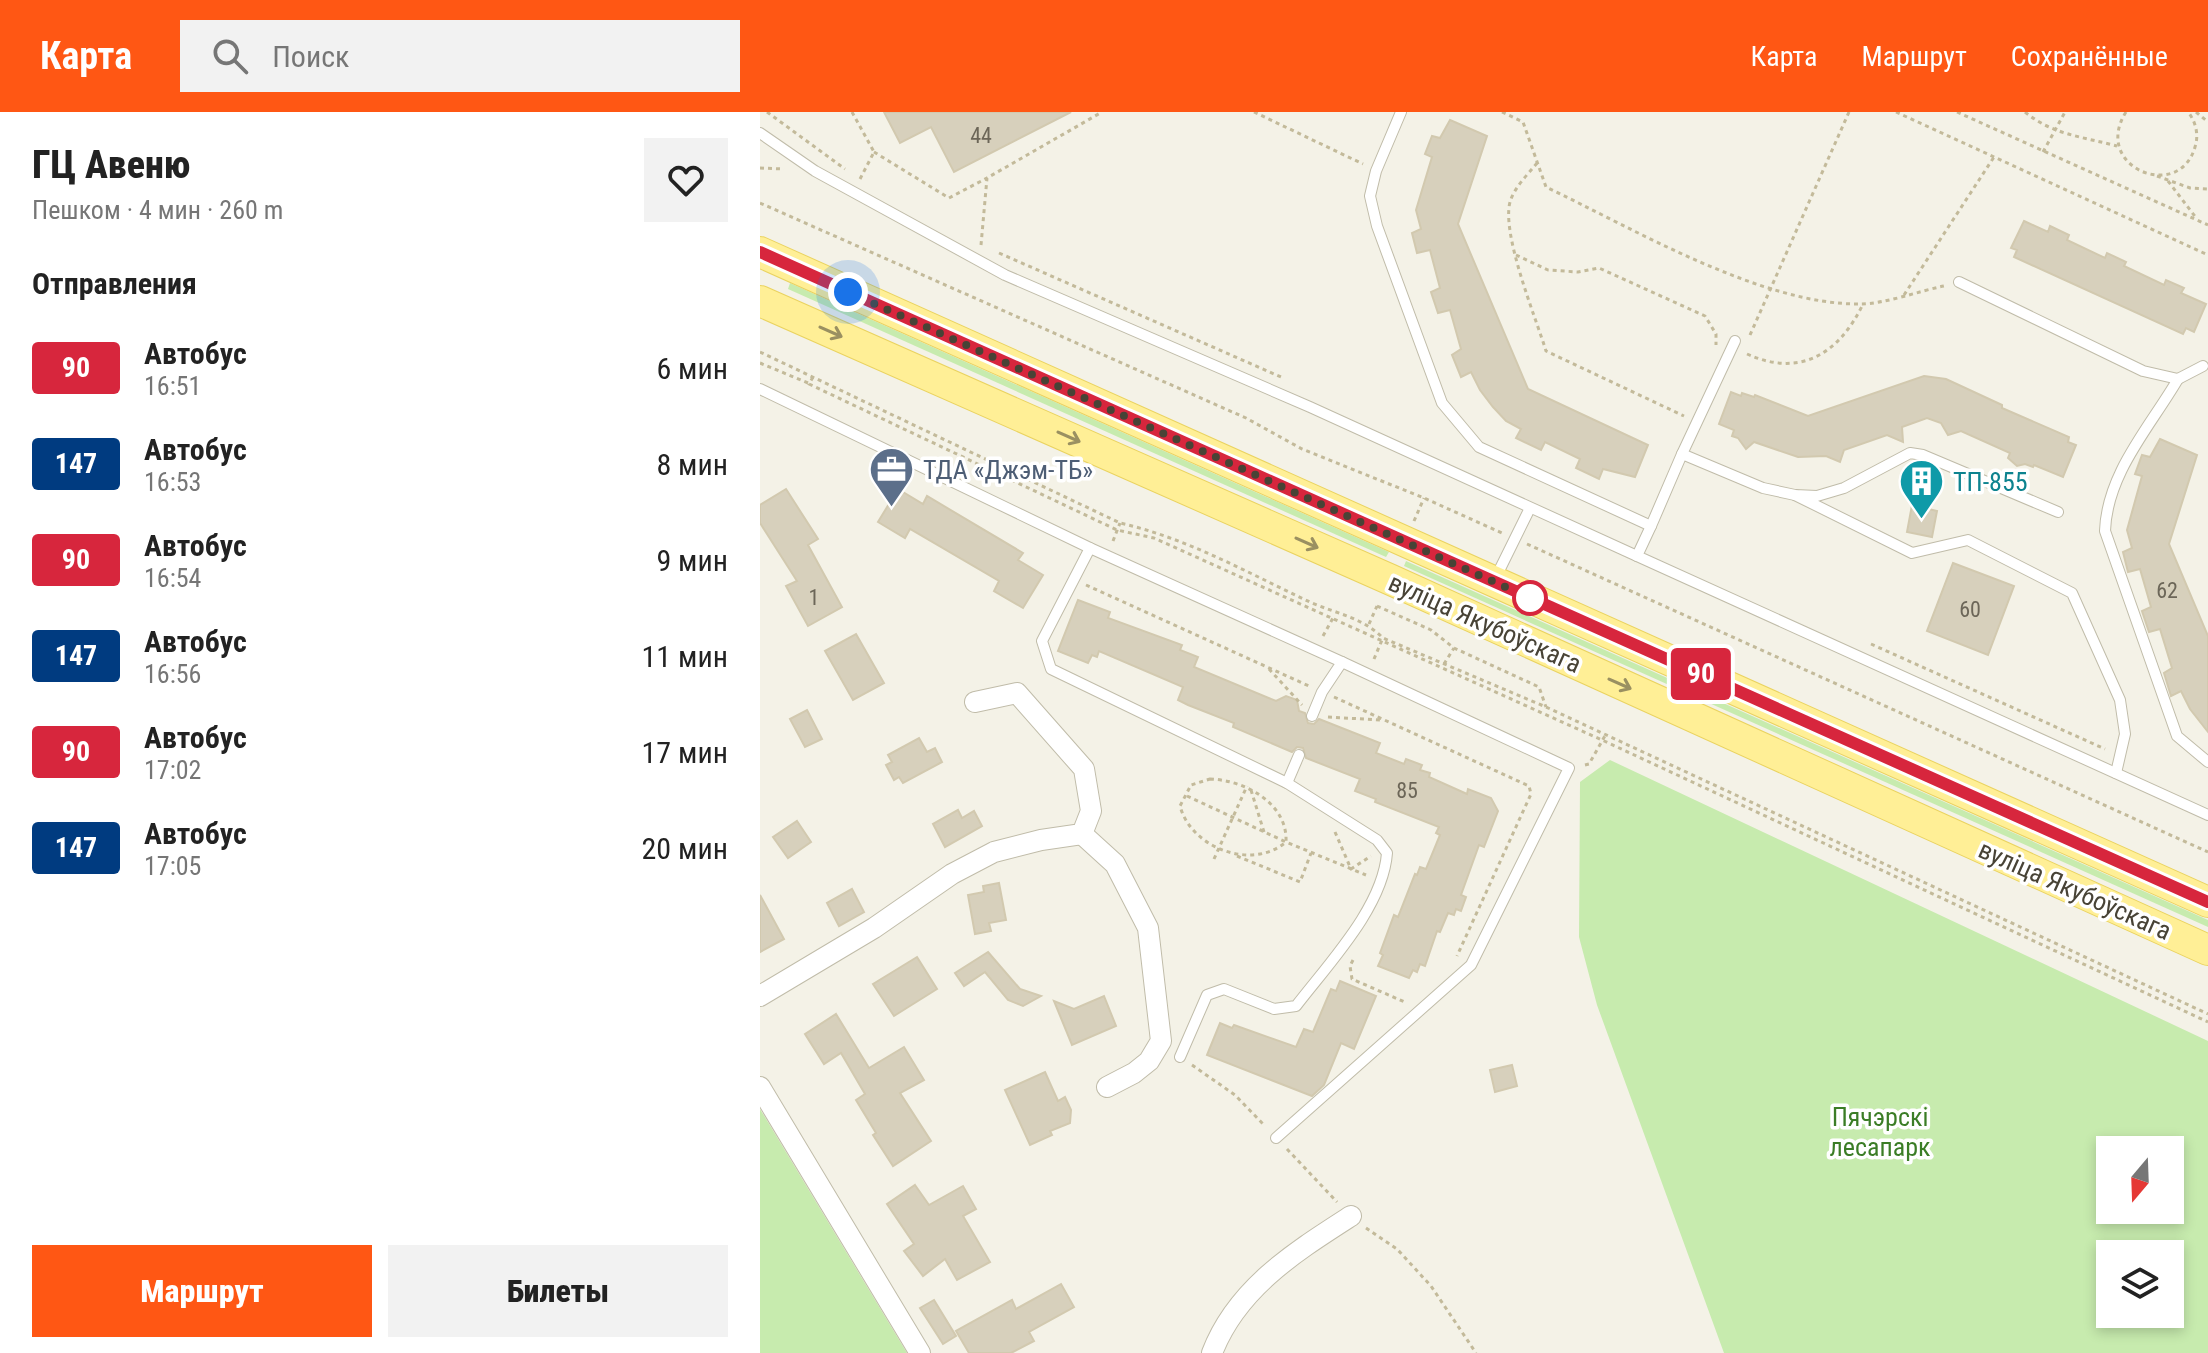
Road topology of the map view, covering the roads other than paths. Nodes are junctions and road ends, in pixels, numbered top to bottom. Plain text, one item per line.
1 (1401, 112) edge
2 (760, 133) edge
3 (761, 257) edge
4 (1959, 282) road end
5 (760, 301) edge
6 (1735, 341) dead end
7 (2203, 366) dead end
8 (2178, 379) junction
9 (760, 389) edge
10 (1682, 454) junction
11 (1795, 495) junction
12 (1530, 508) junction
13 (2058, 512) dead end
14 (1651, 526) junction
15 (1090, 548) junction
16 (1637, 556) junction
17 (1494, 581) junction
18 (1342, 662) junction
19 (975, 702) dead end
20 (1312, 716) road end
21 (1299, 755) dead end
22 (2208, 762) edge
23 (2116, 773) junction
24 (1287, 783) junction
25 (2208, 815) edge
26 (1082, 834) junction
27 (2208, 902) edge
28 (2208, 950) edge
29 (760, 996) edge
30 (1180, 1057) road end
31 (760, 1087) edge
32 (1107, 1087) dead end
33 (1276, 1138) road end
34 (1351, 1216) road end
35 (920, 1353) edge
36 (1212, 1353) edge

1 - 14 lane
2 - 12 lane
3 - 17 main road, вуліца Якубоўскага
4 - 8 lane
5 -> 28 main road, вуліца Якубоўскага
6 - 10 lane
7 - 8 lane
8 - 22 lane
9 - 15 lane
10 - 11 lane
10 - 14 lane
11 - 13 lane
11 - 23 lane
12 - 16 lane
12 - 17 lane
14 - 16 lane
15 - 18 lane
15 - 24 lane
16 - 23 lane
17 - 27 main road, вуліца Якубоўскага
18 - 20 lane
18 - 33 lane
19 - 26 street
21 - 24 lane
23 - 25 lane
24 - 30 lane
26 - 29 street
26 - 32 street
31 - 35 street
34 - 36 street

